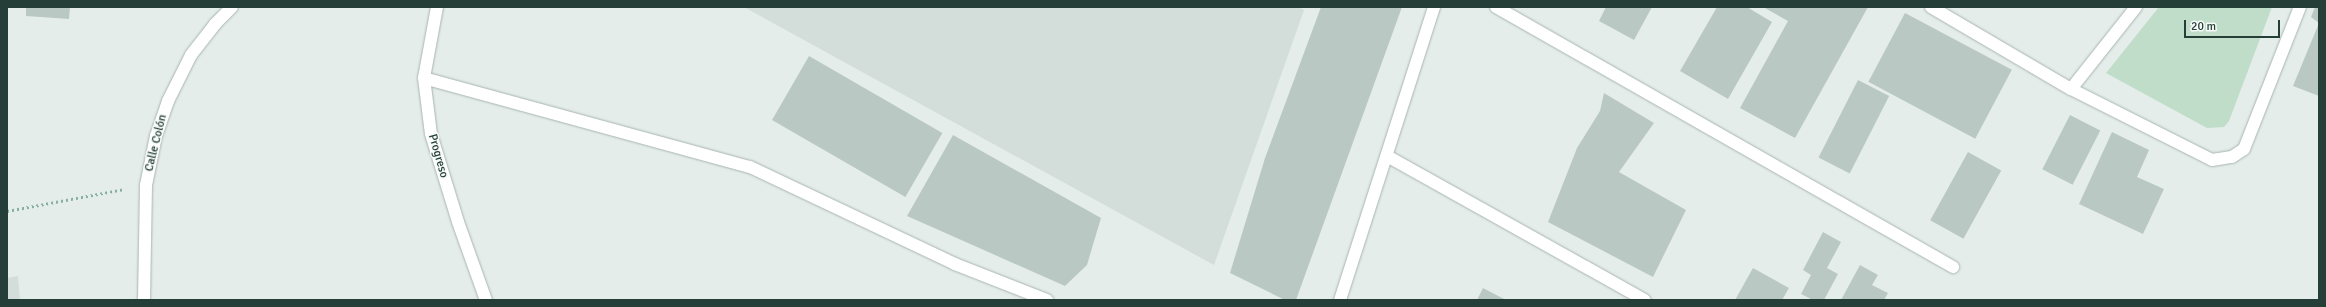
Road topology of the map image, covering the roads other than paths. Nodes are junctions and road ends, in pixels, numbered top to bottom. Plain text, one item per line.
1 (232, 7) edge
2 (437, 7) edge
3 (1434, 7) edge
4 (1496, 7) edge
5 (1931, 7) edge
6 (2136, 7) edge
7 (2300, 7) edge
8 (424, 78) junction
9 (2071, 89) junction
10 (1387, 156) junction
11 (1953, 267) dead end
12 (144, 300) edge
13 (486, 300) edge
14 (1047, 300) edge
15 (1340, 300) edge
16 (1645, 300) edge

1 - 12 street, Calle Colón
2 - 8 street, Progreso
3 - 10 street
4 - 11 street
5 - 9 street
6 - 9 street
7 - 9 street
8 - 13 street, Progreso
8 - 14 street
10 - 15 street
10 - 16 street

